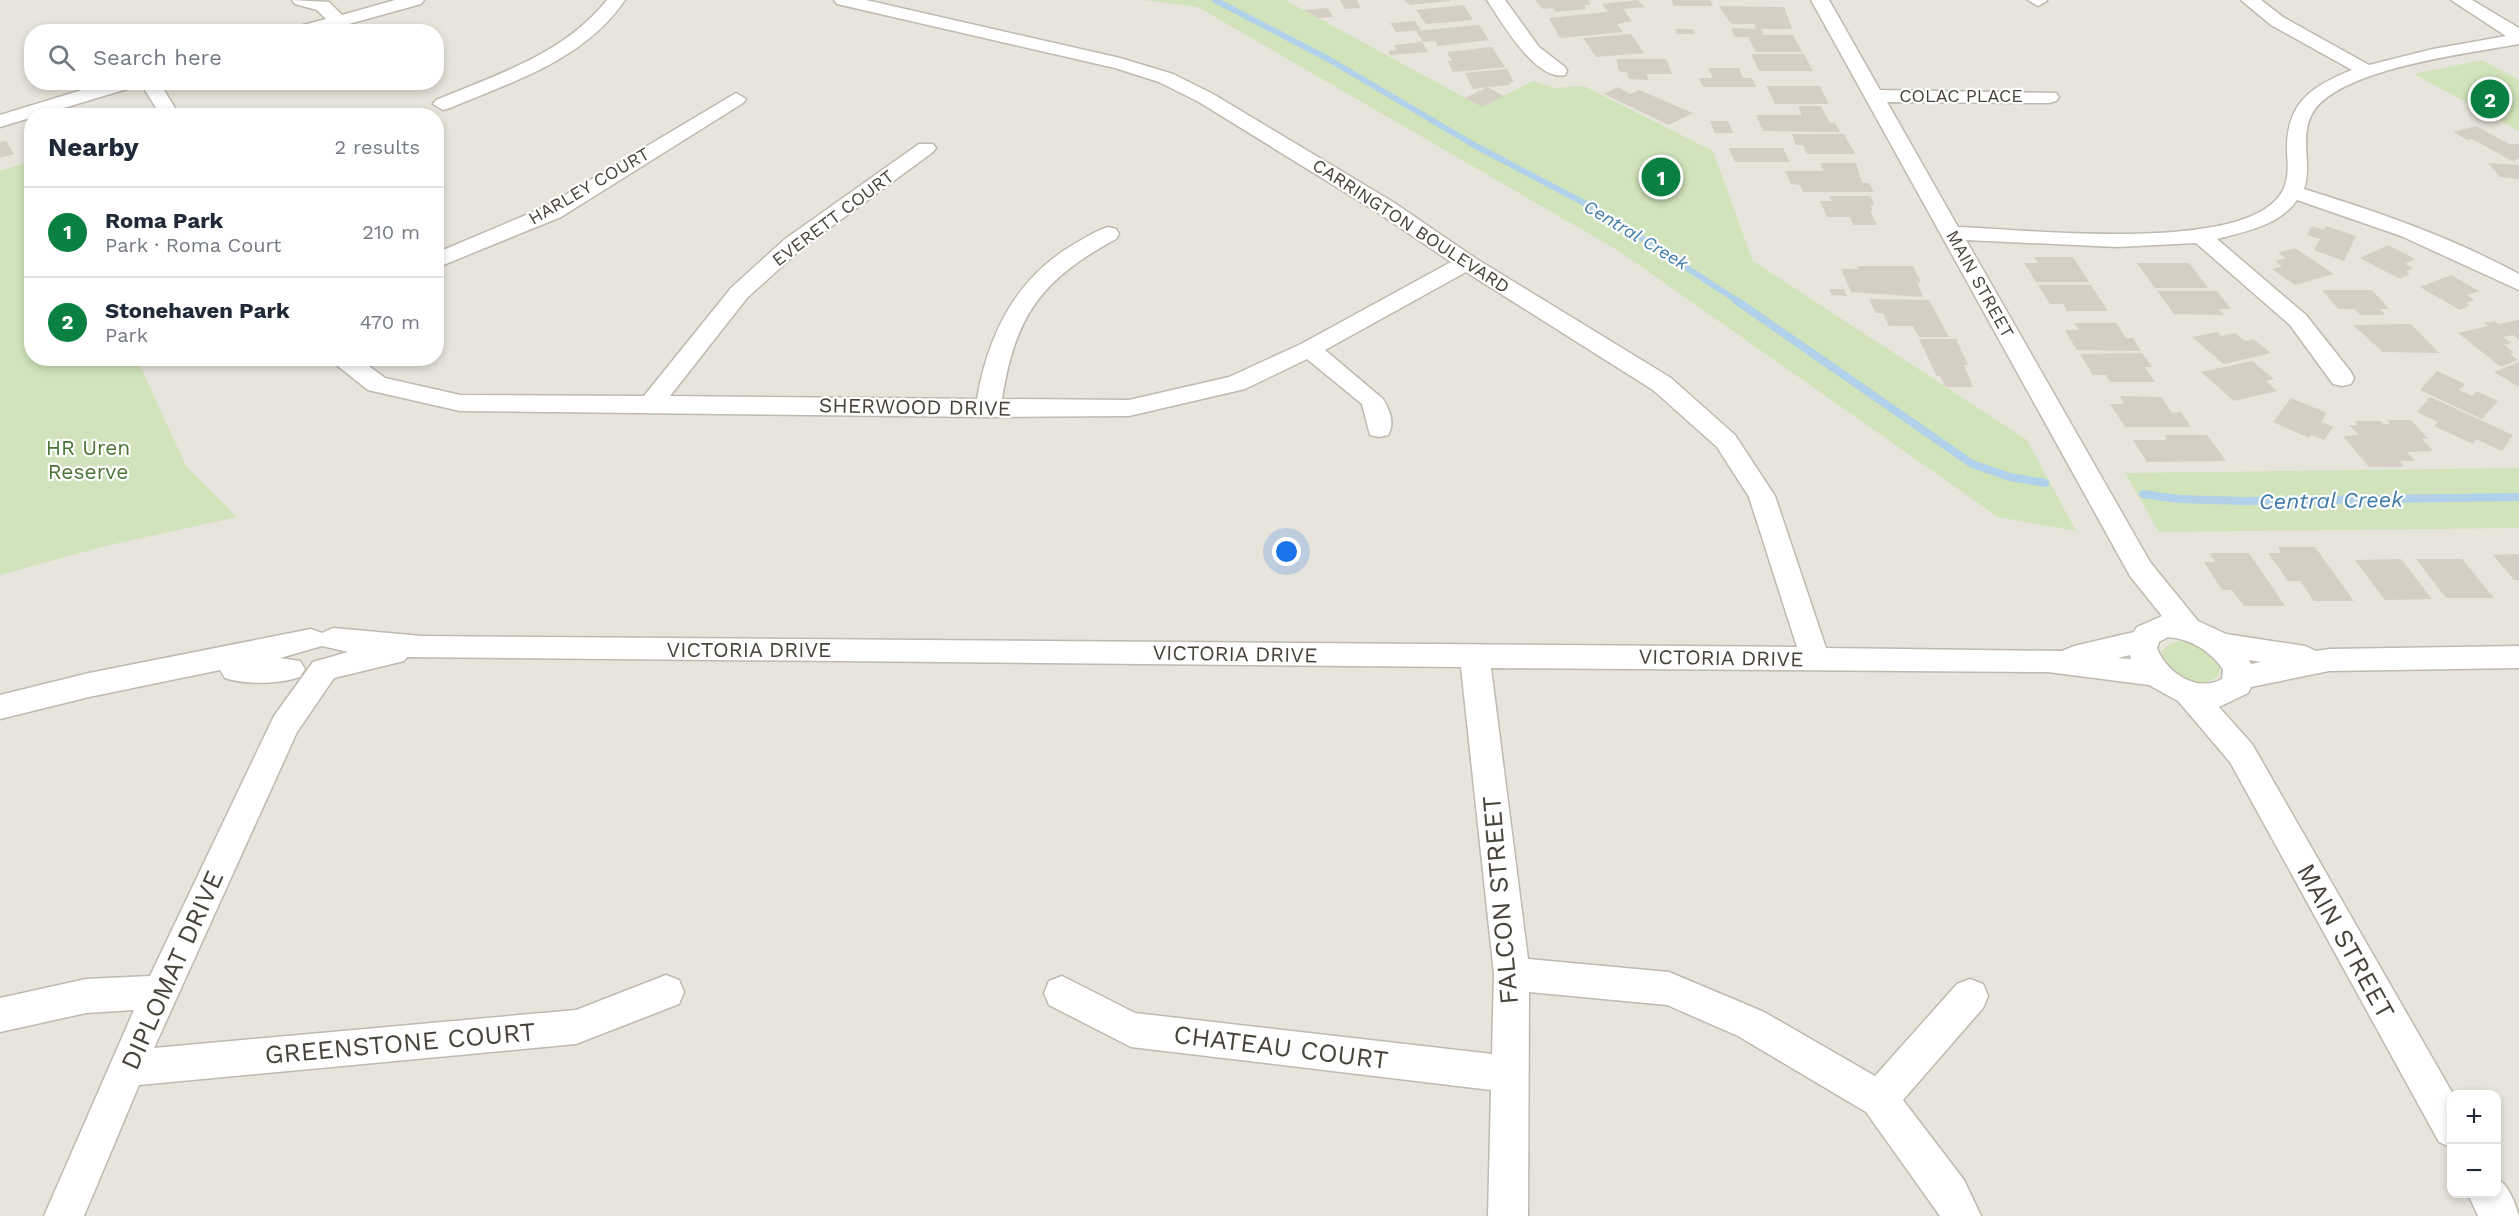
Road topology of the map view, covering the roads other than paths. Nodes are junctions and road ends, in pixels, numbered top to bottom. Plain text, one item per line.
1 (415, 0) edge
2 (616, 0) edge
3 (843, 0) edge
4 (1496, 0) edge
5 (1820, 0) edge
6 (2250, 0) edge
7 (2460, 0) edge
8 (306, 2) edge
9 (329, 22) junction
10 (323, 24) edge
11 (2519, 38) edge
12 (2365, 70) junction
13 (1558, 71) dead end
14 (103, 90) edge
15 (153, 90) edge
16 (1874, 96) junction
17 (2049, 97) dead end
18 (736, 99) dead end
19 (443, 104) dead end
20 (43, 108) edge
21 (166, 108) edge
22 (24, 114) edge
23 (0, 121) edge
24 (926, 148) dead end
25 (2293, 192) junction
26 (1108, 234) dead end
27 (2201, 236) junction
28 (1954, 237) junction
29 (444, 258) edge
30 (1467, 262) junction
31 (2519, 283) edge
32 (1309, 349) junction
33 (353, 366) edge
34 (2342, 378) dead end
35 (652, 403) junction
36 (988, 409) junction
37 (1379, 429) dead end
38 (2140, 569) junction
39 (2188, 629) junction
40 (2149, 634) junction
41 (322, 639) junction
42 (2221, 645) junction
43 (422, 647) junction
44 (1475, 657) junction
45 (2519, 657) edge
46 (1815, 659) junction
47 (2329, 660) junction
48 (2048, 662) junction
49 (177, 669) junction
50 (325, 669) junction
51 (291, 671) junction
52 (2155, 674) junction
53 (2236, 684) junction
54 (2189, 693) junction
55 (0, 707) edge
56 (285, 725) junction
57 (2241, 753) junction
58 (1512, 974) junction
59 (160, 992) junction
60 (666, 992) dead end
61 (1062, 993) dead end
62 (1970, 996) dead end
63 (0, 1015) edge
64 (128, 1068) junction
65 (1509, 1074) junction
66 (1879, 1099) junction
67 (2447, 1122) edge
68 (2489, 1198) edge
69 (64, 1216) edge
70 (1508, 1216) edge
71 (1961, 1216) edge
72 (2500, 1216) edge

1 - 9 street
2 - 19 street
3 - 30 street, CARRINGTON BOULEVARD
4 - 13 street
5 - 16 street, MAIN STREET
6 - 12 street
7 - 11 street
8 - 9 street
9 - 10 street
11 - 12 street
12 - 25 street
14 - 20 street
15 - 21 street
16 - 17 street, COLAC PLACE
16 - 28 street, MAIN STREET
18 - 29 street, HARLEY COURT
22 - 23 street
24 - 35 street, EVERETT COURT
25 - 27 street
25 - 31 street
26 - 36 street
27 - 28 street
27 - 34 street
28 - 38 street, MAIN STREET
30 - 32 street, SHERWOOD DRIVE
30 - 46 street, CARRINGTON BOULEVARD
32 - 36 street, SHERWOOD DRIVE
32 - 37 street
33 - 35 street, SHERWOOD DRIVE
35 - 36 street, SHERWOOD DRIVE
38 - 39 street, MAIN STREET
38 - 40 street, MAIN STREET
39 - 40 street
39 - 42 street
40 - 48 street, VICTORIA DRIVE
40 - 52 street
41 - 43 street, VICTORIA DRIVE
41 - 49 street, VICTORIA DRIVE
41 - 50 street
41 - 51 street
42 - 47 street
42 - 53 street
43 - 44 street, VICTORIA DRIVE
43 - 50 street, VICTORIA DRIVE
44 - 46 street, VICTORIA DRIVE
44 - 58 street, FALCON STREET
45 - 47 street
46 - 48 street, VICTORIA DRIVE
47 - 53 street
48 - 52 street, VICTORIA DRIVE
49 - 51 street, VICTORIA DRIVE
49 - 55 street, VICTORIA DRIVE
50 - 51 street, VICTORIA DRIVE
50 - 56 street, DIPLOMAT DRIVE
51 - 56 street, DIPLOMAT DRIVE
52 - 54 street
53 - 54 street
53 - 57 street, MAIN STREET
54 - 57 street, MAIN STREET
56 - 59 street, DIPLOMAT DRIVE
57 - 67 street, MAIN STREET
58 - 65 street, FALCON STREET
58 - 66 street
59 - 63 street
59 - 64 street, DIPLOMAT DRIVE
60 - 64 street, GREENSTONE COURT
61 - 65 street, CHATEAU COURT
62 - 66 street
64 - 69 street, DIPLOMAT DRIVE
65 - 70 street, FALCON STREET
66 - 71 street
68 - 72 street

